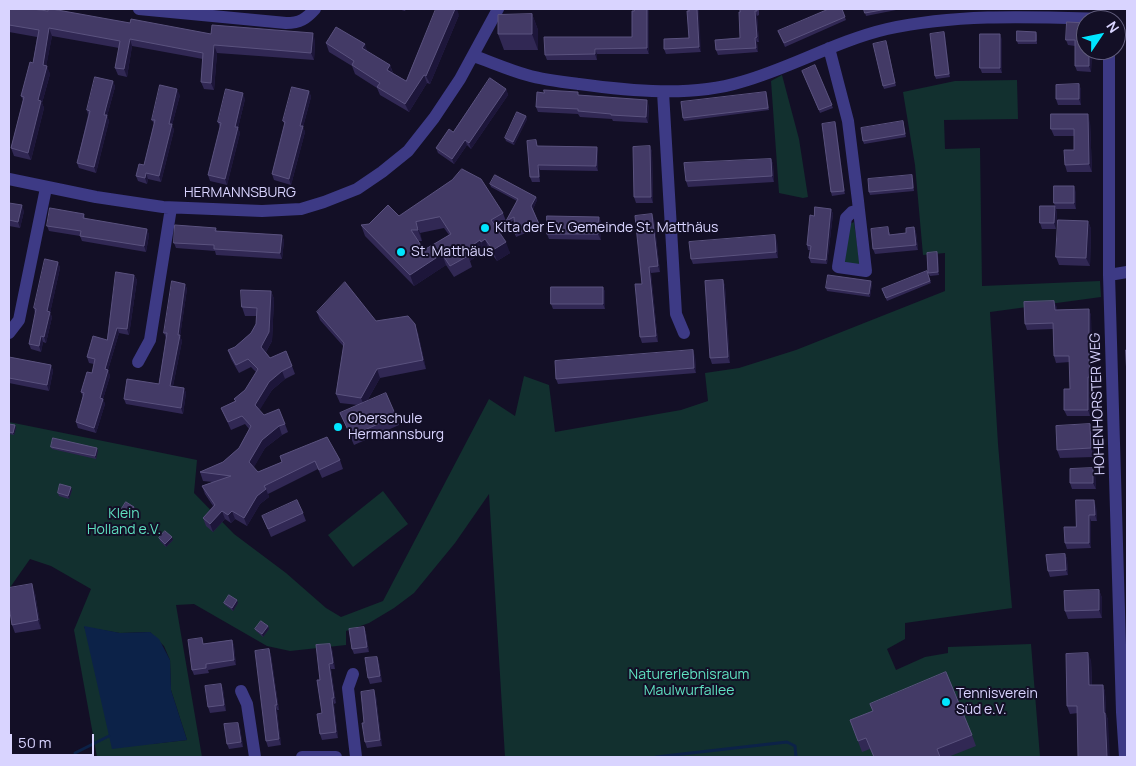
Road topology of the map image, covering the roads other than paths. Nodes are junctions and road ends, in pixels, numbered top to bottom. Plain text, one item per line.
1 (139, 9) edge
2 (315, 9) edge
3 (498, 9) edge
4 (944, 14) edge
5 (1076, 16) edge
6 (829, 48) junction
7 (474, 56) junction
8 (1109, 60) edge
9 (663, 92) junction
10 (9, 179) edge
11 (46, 188) junction
12 (171, 208) junction
13 (859, 210) dead end
14 (1127, 272) edge
15 (1109, 275) junction
16 (9, 333) edge
17 (684, 334) dead end
18 (138, 362) dead end
19 (353, 674) dead end
20 (241, 691) dead end
21 (255, 757) edge
22 (302, 757) edge
23 (336, 757) edge
24 (356, 757) edge
25 (1125, 757) edge

1 - 2 street
3 - 7 street, HERMANNSBURG
4 - 5 street
4 - 6 street
6 - 9 street
6 - 13 street
7 - 9 street
7 - 12 street, HERMANNSBURG
8 - 15 street, HOHENHORSTER WEG
9 - 17 street
10 - 11 street, HERMANNSBURG
11 - 12 street, HERMANNSBURG
11 - 16 street
12 - 18 street
14 - 15 street
15 - 25 street, HOHENHORSTER WEG
19 - 24 street
20 - 21 street
22 - 23 street

